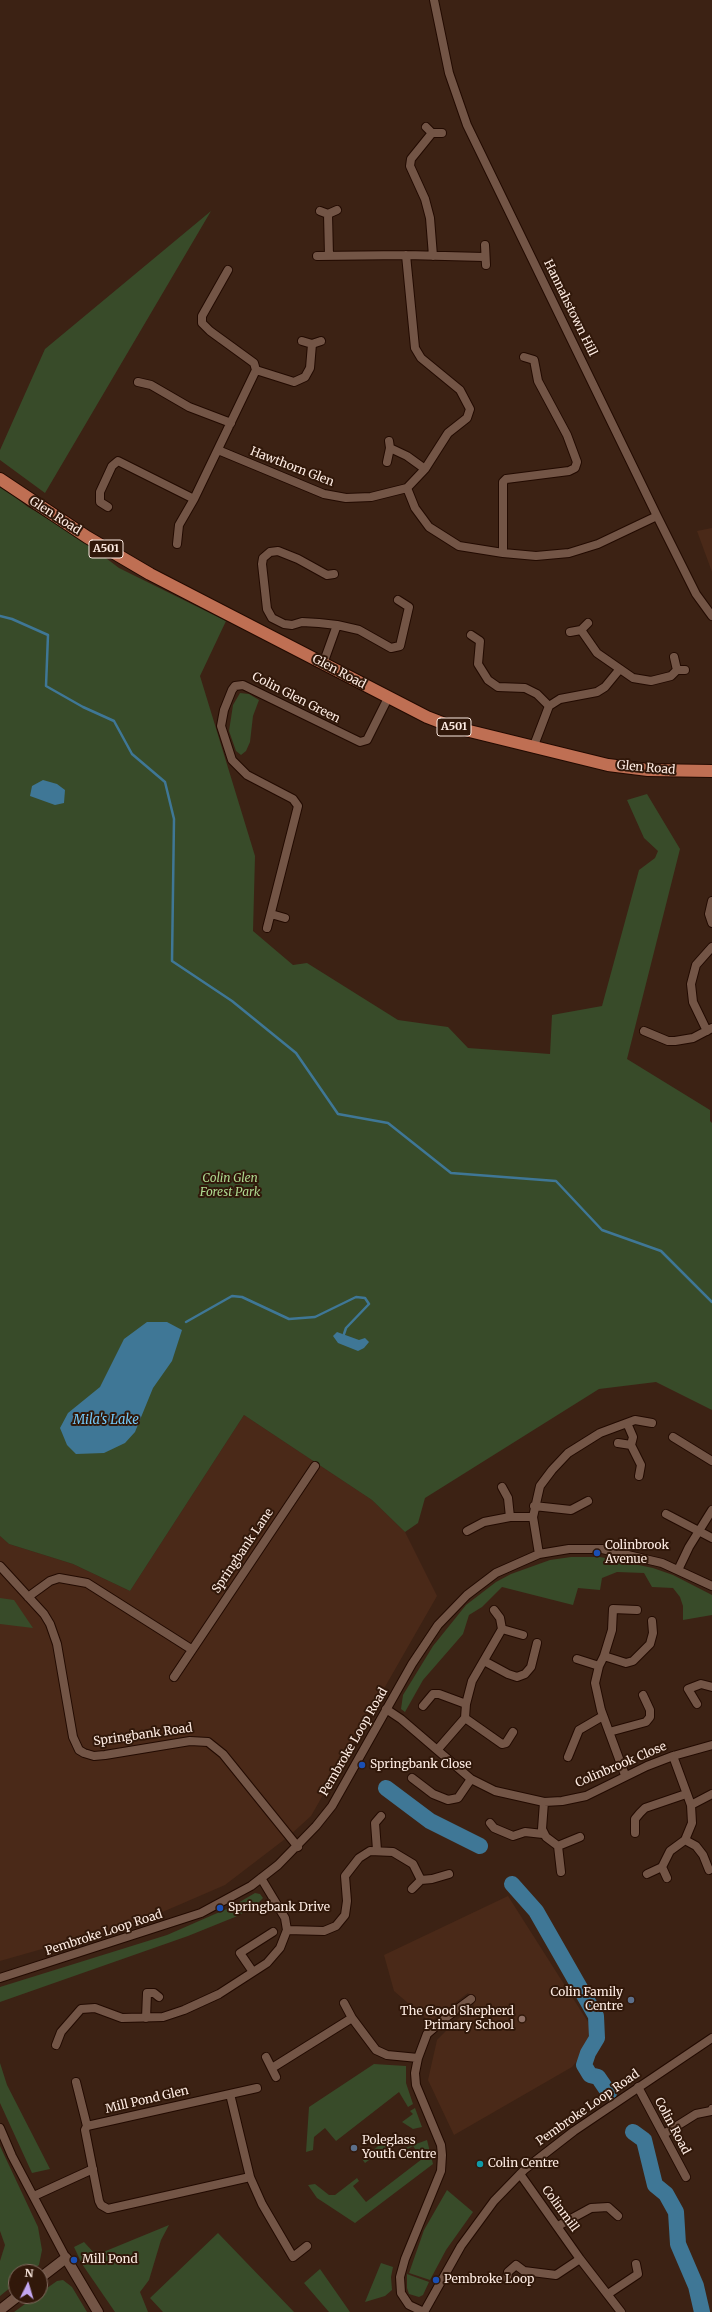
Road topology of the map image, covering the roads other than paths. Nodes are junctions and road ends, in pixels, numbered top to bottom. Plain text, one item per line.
1 (434, 0) edge
2 (426, 126) dead end
3 (432, 133) junction
4 (442, 133) dead end
5 (337, 210) dead end
6 (485, 245) dead end
7 (406, 255) junction
8 (317, 256) dead end
9 (328, 256) junction
10 (433, 256) junction
11 (228, 270) dead end
12 (302, 341) dead end
13 (321, 341) dead end
14 (312, 344) junction
15 (524, 356) dead end
16 (256, 370) junction
17 (138, 382) dead end
18 (231, 423) junction
19 (218, 450) junction
20 (387, 462) dead end
21 (424, 469) junction
22 (0, 479) edge
23 (407, 488) junction
24 (194, 499) junction
25 (108, 507) dead end
26 (657, 516) junction
27 (177, 544) dead end
28 (504, 553) junction
29 (334, 574) dead end
30 (398, 600) dead end
31 (712, 616) edge
32 (588, 624) dead end
33 (337, 625) junction
34 (581, 630) junction
35 (570, 632) dead end
36 (471, 635) dead end
37 (674, 657) dead end
38 (324, 664) junction
39 (619, 670) junction
40 (388, 698) junction
41 (549, 706) junction
42 (533, 748) junction
43 (712, 771) edge
44 (712, 902) edge
45 (271, 914) junction
46 (285, 918) dead end
47 (712, 923) edge
48 (267, 928) dead end
49 (712, 947) edge
50 (709, 1030) edge
51 (644, 1031) dead end
52 (652, 1422) dead end
53 (627, 1423) junction
54 (673, 1437) dead end
55 (618, 1443) dead end
56 (631, 1445) junction
57 (712, 1461) edge
58 (315, 1466) dead end
59 (639, 1476) dead end
60 (502, 1487) dead end
61 (588, 1501) dead end
62 (534, 1506) junction
63 (712, 1510) edge
64 (666, 1514) dead end
65 (510, 1517) junction
66 (533, 1517) junction
67 (467, 1531) dead end
68 (699, 1532) junction
69 (712, 1538) edge
70 (539, 1554) junction
71 (0, 1566) edge
72 (678, 1570) junction
73 (712, 1586) edge
74 (28, 1597) junction
75 (494, 1610) dead end
76 (637, 1610) dead end
77 (652, 1621) dead end
78 (502, 1629) junction
79 (523, 1635) dead end
80 (537, 1642) dead end
81 (191, 1649) junction
82 (604, 1656) junction
83 (577, 1659) dead end
84 (484, 1661) junction
85 (598, 1666) junction
86 (174, 1677) dead end
87 (712, 1687) edge
88 (643, 1695) dead end
89 (466, 1704) junction
90 (697, 1704) dead end
91 (423, 1706) dead end
92 (386, 1709) junction
93 (603, 1716) junction
94 (465, 1718) junction
95 (513, 1732) dead end
96 (609, 1732) junction
97 (712, 1745) edge
98 (438, 1749) junction
99 (673, 1756) junction
100 (568, 1757) dead end
101 (625, 1775) junction
102 (412, 1778) dead end
103 (471, 1778) junction
104 (686, 1794) junction
105 (712, 1794) edge
106 (544, 1802) junction
107 (691, 1805) junction
108 (381, 1816) dead end
109 (490, 1823) dead end
110 (636, 1833) dead end
111 (543, 1834) junction
112 (580, 1837) dead end
113 (685, 1840) junction
114 (558, 1846) junction
115 (298, 1847) junction
116 (377, 1850) junction
117 (662, 1867) junction
118 (709, 1870) dead end
119 (561, 1872) dead end
120 (449, 1874) dead end
121 (647, 1874) dead end
122 (261, 1878) junction
123 (667, 1878) dead end
124 (421, 1880) junction
125 (412, 1889) dead end
126 (287, 1930) junction
127 (273, 1932) dead end
128 (253, 1972) junction
129 (0, 1978) edge
130 (159, 1997) dead end
131 (471, 1999) dead end
132 (344, 2003) dead end
133 (146, 2018) junction
134 (352, 2018) junction
135 (53, 2028) dead end
136 (61, 2032) junction
137 (712, 2038) edge
138 (56, 2045) dead end
139 (266, 2057) dead end
140 (418, 2058) junction
141 (272, 2068) junction
142 (276, 2077) dead end
143 (76, 2082) dead end
144 (638, 2087) junction
145 (257, 2088) dead end
146 (230, 2094) junction
147 (712, 2110) edge
148 (87, 2126) junction
149 (0, 2128) edge
150 (664, 2134) junction
151 (93, 2169) junction
152 (520, 2174) junction
153 (250, 2177) junction
154 (686, 2177) dead end
155 (34, 2196) junction
156 (618, 2216) dead end
157 (558, 2226) junction
158 (308, 2246) dead end
159 (66, 2258) junction
160 (580, 2259) junction
161 (636, 2264) dead end
162 (48, 2272) edge
163 (507, 2278) dead end
164 (608, 2294) junction
165 (8, 2304) edge
166 (0, 2310) edge
167 (98, 2312) edge
168 (424, 2312) edge
169 (621, 2312) edge

1 - 26 street, Hannahstown Hill
2 - 3 street
3 - 4 street
3 - 10 street
5 - 9 street
6 - 10 street
7 - 9 street
7 - 10 street
7 - 21 street
8 - 9 street
11 - 16 street
12 - 14 street
13 - 14 street
14 - 16 street
15 - 28 street
16 - 18 street
17 - 18 street
18 - 19 street
19 - 23 street, Hawthorn Glen
19 - 24 street
20 - 21 street
21 - 23 street
22 - 38 main road, Glen Road / A501
23 - 28 street
24 - 25 street
24 - 27 street
26 - 28 street
26 - 31 street, Hannahstown Hill
29 - 33 street
30 - 33 street
32 - 34 street
33 - 38 street
34 - 35 street
34 - 39 street
36 - 41 street
37 - 39 street
38 - 40 main road, Glen Road / A501
39 - 41 street
40 - 42 main road, Glen Road / A501
40 - 45 street, Colin Glen Green
41 - 42 street
42 - 43 main road, Glen Road / A501
44 - 47 street
45 - 46 street
45 - 48 street, Colin Glen Green
49 - 50 street
50 - 51 street
52 - 53 street
53 - 56 street
53 - 62 street
54 - 57 street
55 - 56 street
56 - 59 street
58 - 81 street, Springbank Lane
60 - 65 street
61 - 62 street
62 - 66 street
63 - 68 street
64 - 68 street
65 - 66 street
65 - 67 street
66 - 70 street
68 - 69 street
68 - 72 street
70 - 72 street, Pembroke Loop Road
70 - 92 street, Pembroke Loop Road
71 - 74 street, Springbank Road
72 - 73 street, Pembroke Loop Road
74 - 81 street
74 - 115 street, Springbank Road
75 - 78 street
76 - 82 street
77 - 82 street
78 - 79 street
78 - 84 street
80 - 84 street
81 - 86 street, Springbank Lane
82 - 85 street
83 - 85 street
84 - 89 street
85 - 93 street
87 - 90 street
88 - 96 street
89 - 91 street
89 - 94 street
92 - 98 street, Colinbrook Close
92 - 115 street, Pembroke Loop Road
93 - 96 street
93 - 100 street
94 - 95 street
94 - 98 street
96 - 101 street
97 - 99 street, Colinbrook Close
98 - 103 street, Colinbrook Close
99 - 101 street, Colinbrook Close
99 - 104 street
101 - 106 street, Colinbrook Close
102 - 103 street
103 - 106 street, Colinbrook Close
104 - 107 street
104 - 110 street
105 - 107 street
106 - 111 street
107 - 113 street
108 - 116 street
109 - 111 street
111 - 114 street
112 - 114 street
113 - 117 street
113 - 118 street
114 - 119 street
115 - 122 street, Pembroke Loop Road
116 - 124 street
116 - 126 street
117 - 121 street
117 - 123 street
120 - 124 street
122 - 126 street
122 - 129 street, Pembroke Loop Road
124 - 125 street
126 - 128 street
127 - 128 street
128 - 133 street
130 - 133 street
131 - 140 street
132 - 134 street
133 - 136 street
134 - 140 street
134 - 141 street
135 - 136 street
136 - 138 street
137 - 144 street, Pembroke Loop Road
139 - 141 street
140 - 168 street
141 - 142 street
143 - 148 street
144 - 150 street, Colin Road
144 - 152 street, Pembroke Loop Road
145 - 146 street, Mill Pond Glen
146 - 148 street, Mill Pond Glen
146 - 153 street
147 - 150 street
148 - 151 street
149 - 155 street
150 - 154 street, Colin Road
151 - 153 street
151 - 155 street
152 - 157 street, Colinmill
152 - 168 street, Pembroke Loop Road
153 - 158 street
155 - 159 street
156 - 157 street
157 - 160 street, Colinmill
159 - 162 street
159 - 167 street
160 - 163 street
160 - 164 street, Colinmill
161 - 164 street
164 - 169 street, Colinmill
165 - 166 street

